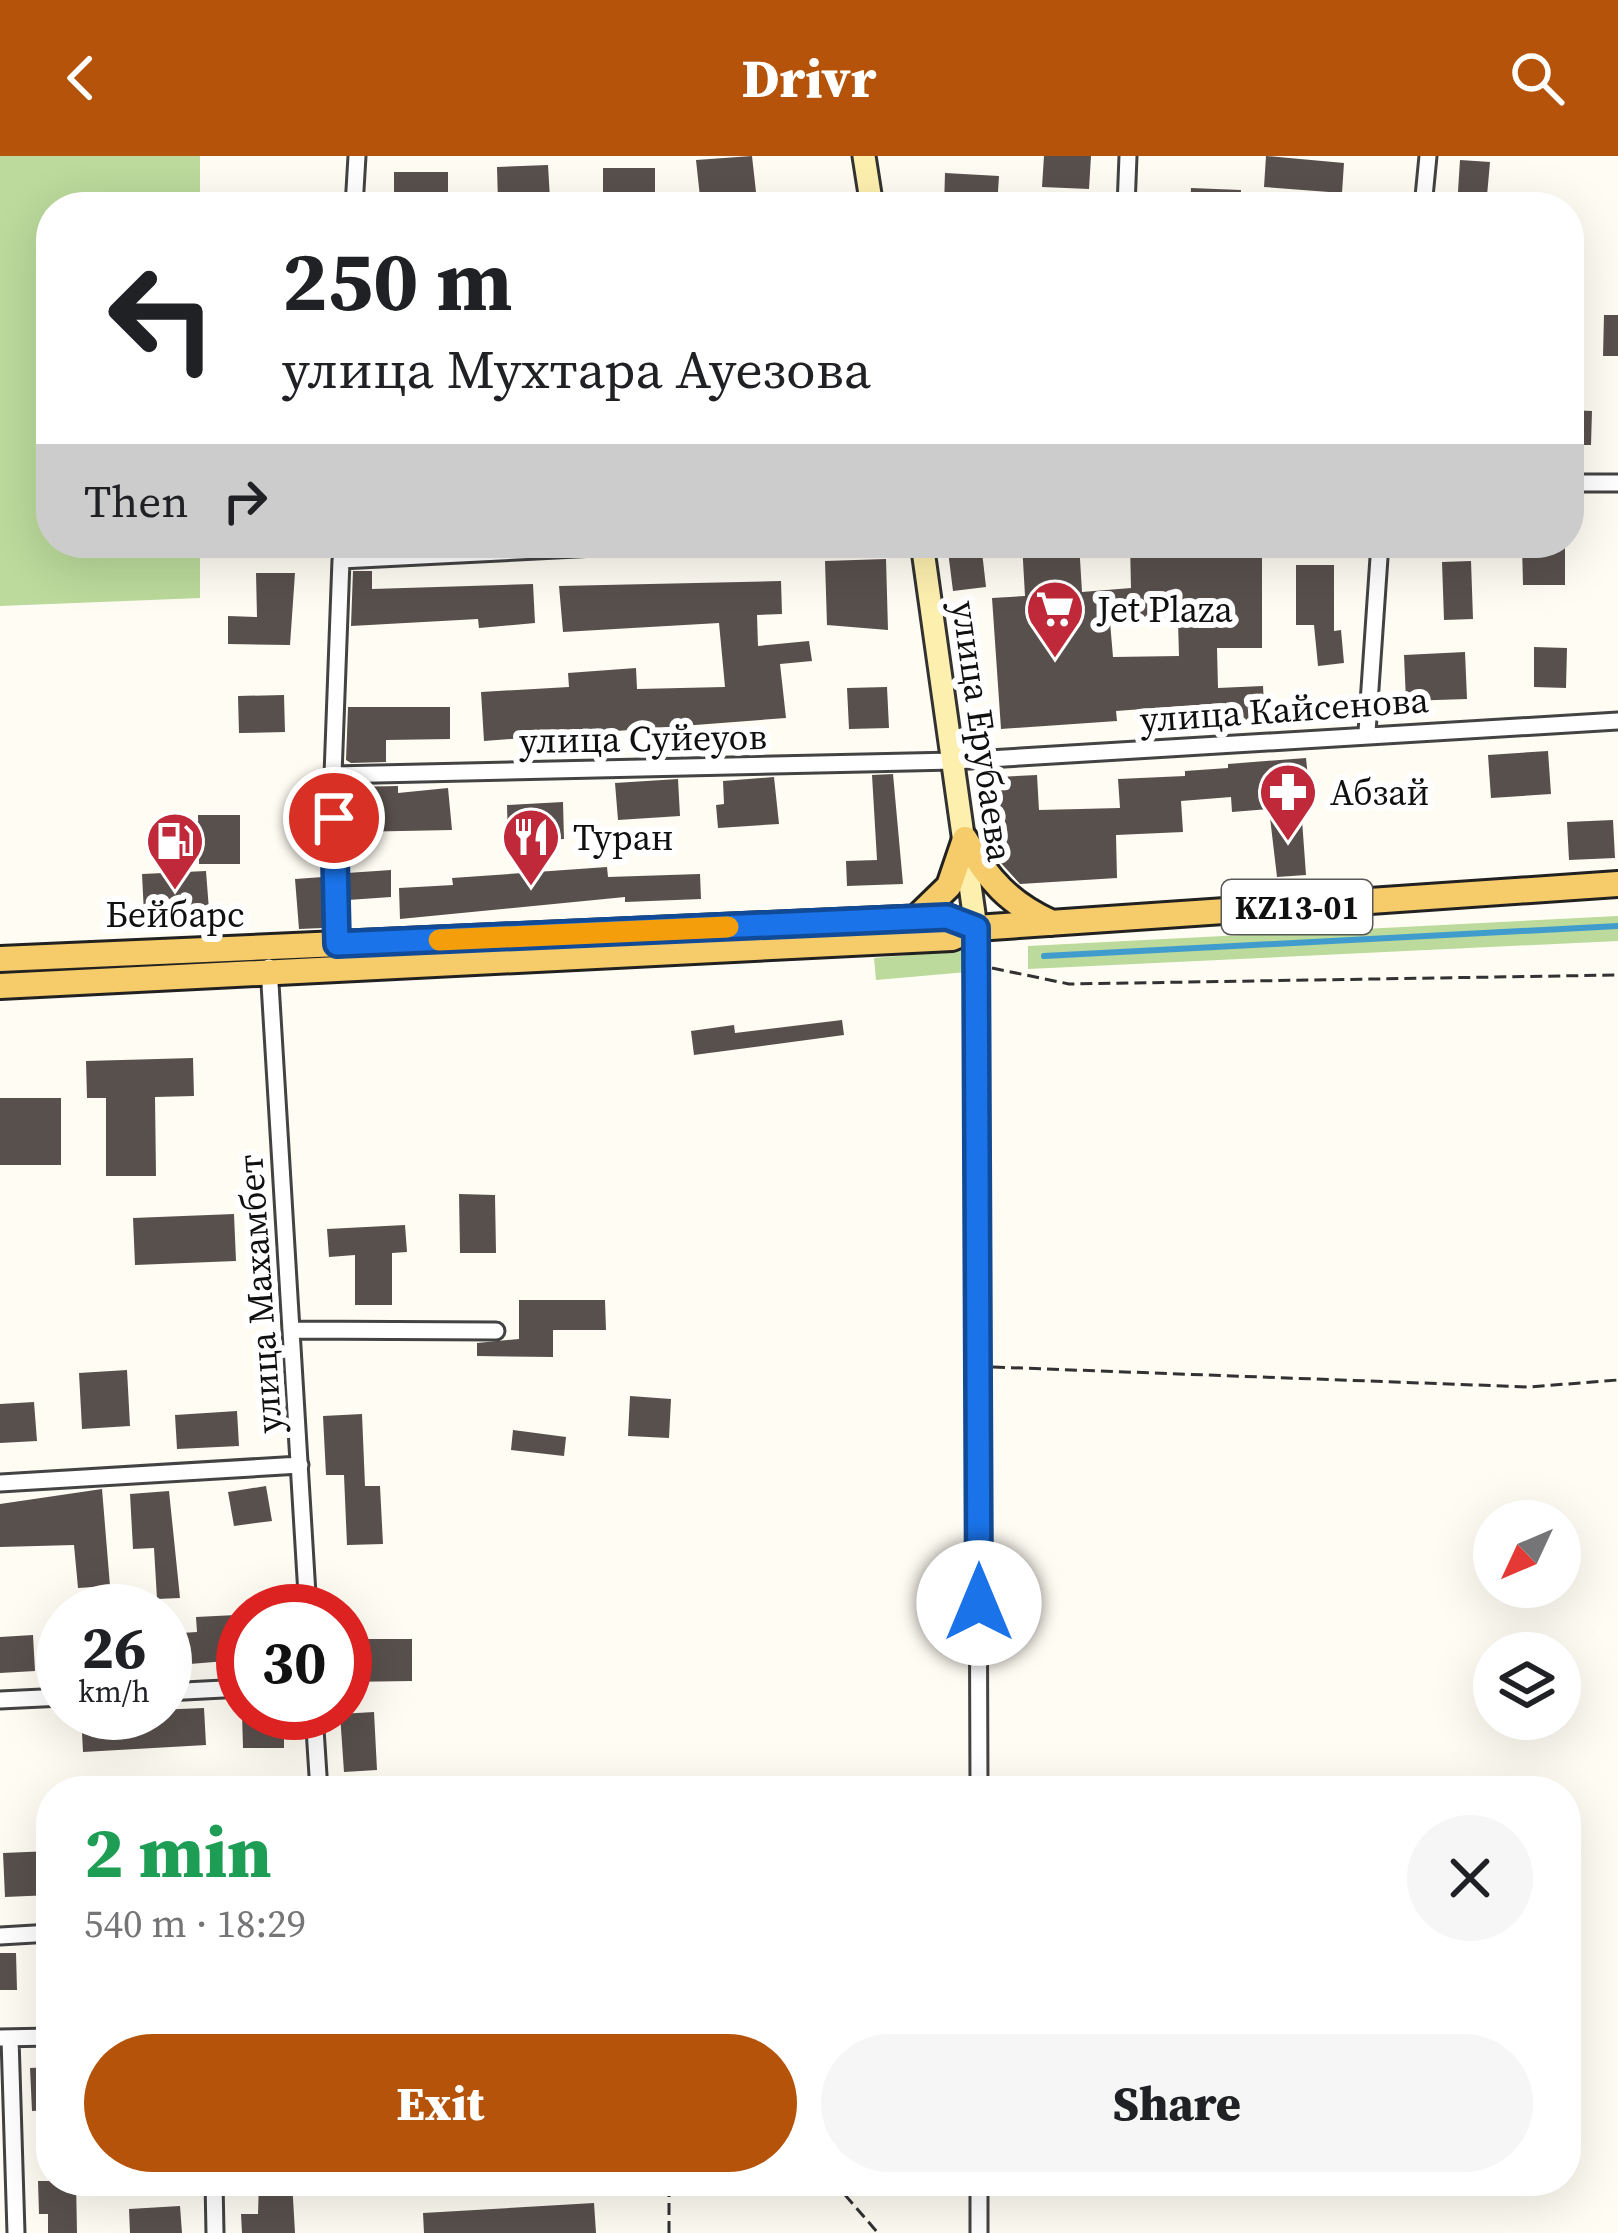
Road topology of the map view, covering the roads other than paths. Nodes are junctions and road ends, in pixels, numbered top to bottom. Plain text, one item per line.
1 (357, 156) edge
2 (863, 156) edge
3 (1128, 156) edge
4 (1428, 156) edge
5 (355, 192) edge
6 (869, 192) edge
7 (1127, 192) edge
8 (1424, 192) edge
9 (1584, 483) edge
10 (1618, 483) edge
11 (351, 558) edge
12 (924, 558) edge
13 (1379, 558) edge
14 (1618, 721) edge
15 (1367, 733) junction
16 (954, 761) junction
17 (333, 775) junction
18 (965, 838) junction
19 (1618, 884) edge
20 (916, 918) junction
21 (1054, 923) junction
22 (976, 928) junction
23 (337, 957) junction
24 (0, 958) edge
25 (269, 961) junction
26 (0, 986) edge
27 (291, 1330) junction
28 (496, 1331) dead end
29 (300, 1465) junction
30 (0, 1483) edge
31 (307, 1584) edge
32 (36, 1698) edge
33 (0, 1700) edge
34 (316, 1740) edge
35 (318, 1776) edge
36 (979, 1776) edge
37 (36, 1934) edge
38 (0, 1936) edge
39 (36, 2037) edge
40 (5, 2038) edge
41 (214, 2196) edge
42 (979, 2196) edge
43 (16, 2233) edge
44 (215, 2233) edge
45 (979, 2233) edge

1 - 5 street
2 - 6 street
3 - 7 street
4 - 8 street
9 - 10 street
11 - 17 street
12 - 16 street, улица Ерубаева
13 - 15 street
14 - 15 street, улица Кайсенова
15 - 16 street, улица Кайсенова
16 - 17 street, улица Суйеуов
16 - 18 street, улица Ерубаева
17 - 23 street
18 - 20 main road
18 - 21 main road
18 - 22 street, улица Ерубаева
19 - 21 main road, KZ13-01
20 - 22 main road, KZ13-01
20 - 23 main road, KZ13-01
21 - 22 main road, KZ13-01
22 - 23 main road, KZ13-01
22 - 36 street
23 - 25 main road, KZ13-01
24 - 25 main road, KZ13-01
25 - 26 main road, KZ13-01
25 - 27 street, улица Махамбет
27 - 28 street
27 - 29 street, улица Махамбет
29 - 30 street
29 - 31 street, улица Махамбет
32 - 33 street
34 - 35 street
37 - 38 street
39 - 40 street
40 - 43 street
41 - 44 street
42 - 45 street

